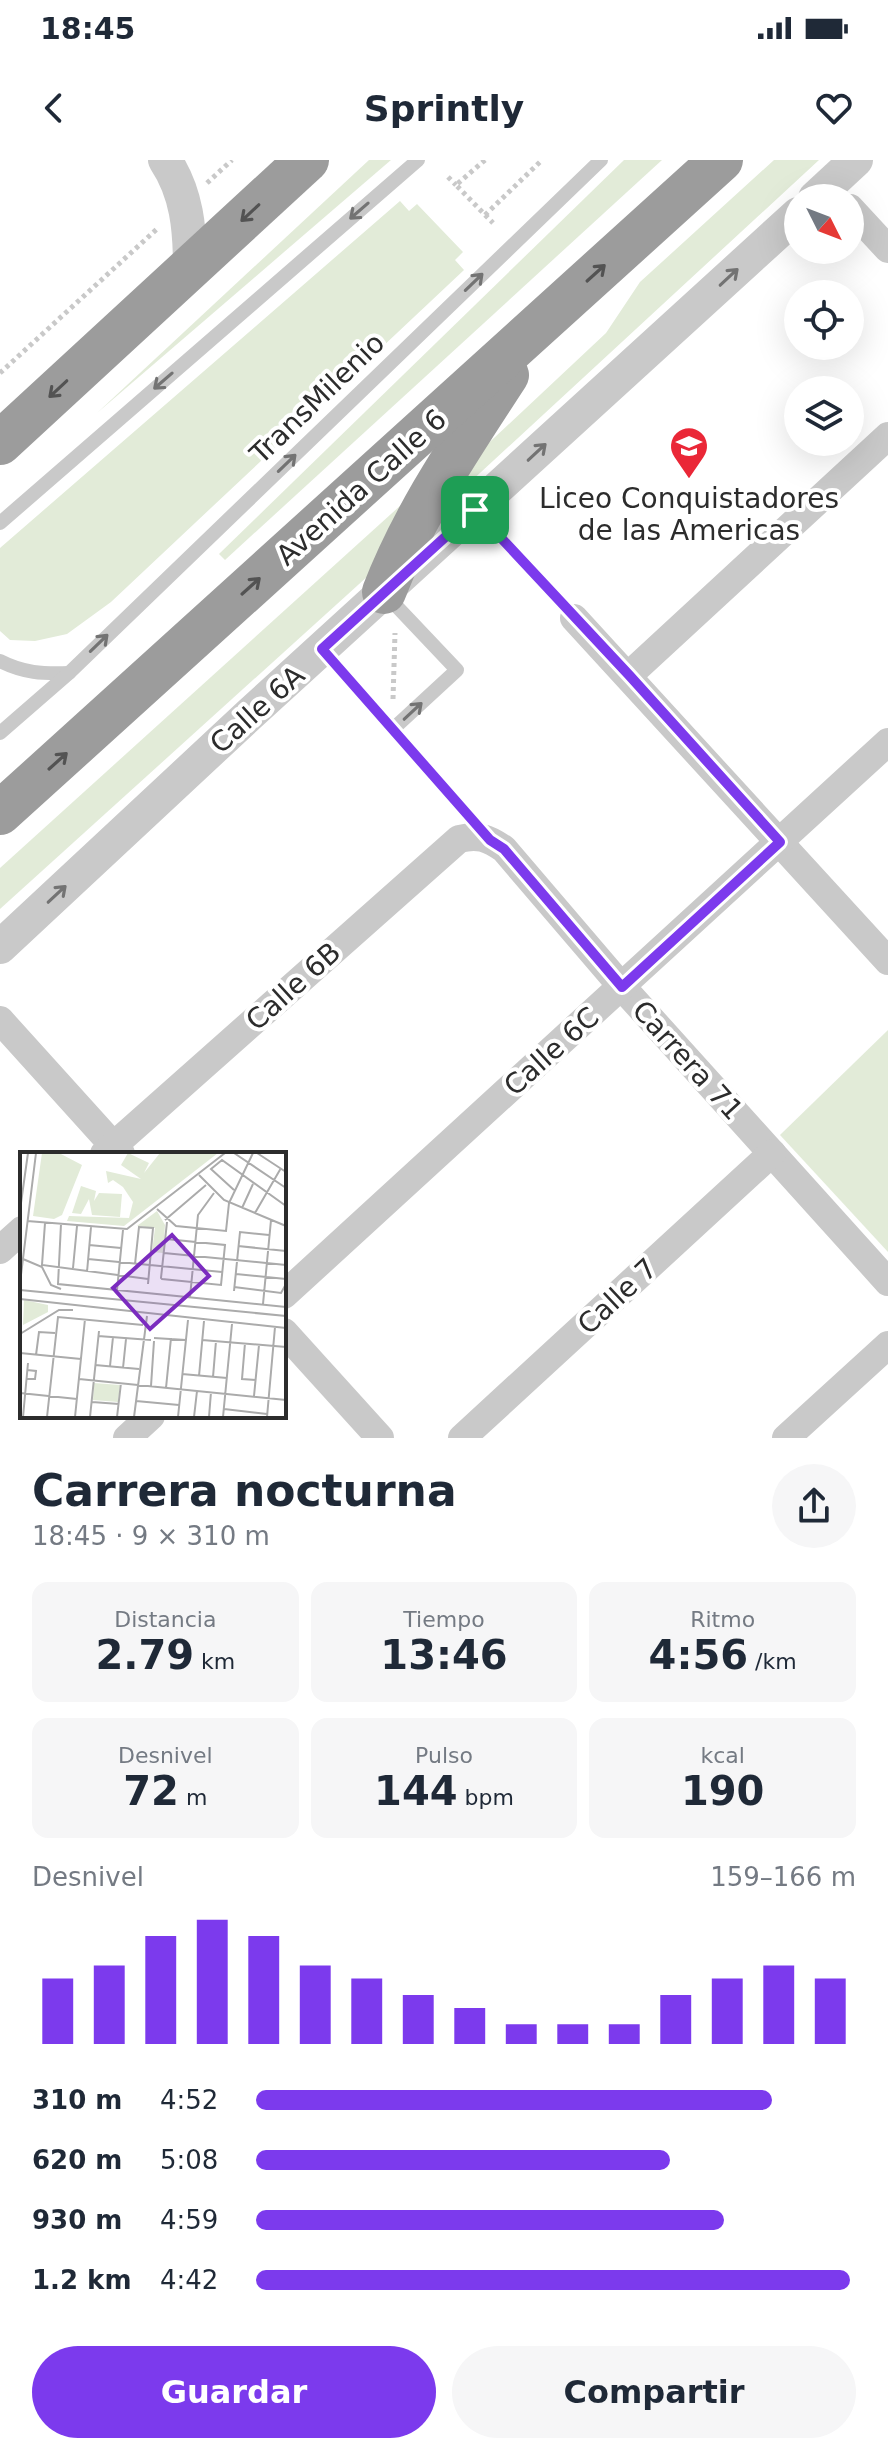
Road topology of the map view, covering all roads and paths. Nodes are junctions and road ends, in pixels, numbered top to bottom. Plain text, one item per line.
1 (165, 160) edge
2 (232, 160) edge
3 (307, 160) edge
4 (418, 160) edge
5 (485, 160) edge
6 (542, 160) edge
7 (601, 160) edge
8 (721, 160) edge
9 (856, 160) edge
10 (448, 177) dead end
11 (842, 184) edge
12 (456, 185) junction
13 (184, 204) junction
14 (485, 215) junction
15 (493, 223) dead end
16 (864, 226) edge
17 (784, 227) edge
18 (888, 249) edge
19 (190, 268) junction
20 (539, 326) junction
21 (0, 373) edge
22 (888, 436) edge
23 (0, 443) edge
24 (475, 510) junction
25 (0, 523) edge
26 (390, 598) junction
27 (574, 618) joint
28 (322, 649) junction
29 (0, 661) edge
30 (69, 673) junction
31 (629, 675) junction
32 (393, 729) junction
33 (0, 733) edge
34 (888, 742) edge
35 (0, 813) edge
36 (490, 840) junction
37 (780, 842) junction
38 (0, 947) edge
39 (888, 961) edge
40 (622, 987) junction
41 (0, 1020) edge
42 (113, 1151) edge
43 (772, 1153) junction
44 (20, 1232) edge
45 (0, 1250) edge
46 (888, 1282) edge
47 (286, 1293) edge
48 (286, 1334) edge
49 (888, 1345) edge
50 (149, 1418) edge
51 (127, 1438) edge
52 (380, 1438) edge
53 (462, 1438) edge
54 (786, 1438) edge

1 - 13 street
2 - 13 path
3 -> 19 highway
4 -> 25 lane
5 - 12 path
6 - 14 path
30 -> 7 lane, TransMilenio
20 -> 8 highway, Avenida Calle 6
9 - 11 street
10 - 12 path
12 - 14 path
13 - 19 street
13 - 21 path
14 - 15 path
16 - 18 street
24 -> 17 street, Calle 6A
19 -> 23 highway
20 - 26 highway
35 -> 20 highway, Avenida Calle 6
22 - 31 street
24 - 26 street, Calle 6A
24 - 27 path
26 - 28 street, Calle 6A
26 - 32 path
32 -> 26 lane
27 - 31 street
28 - 32 lane
38 -> 28 street, Calle 6A
29 - 30 lane
30 - 33 lane, TransMilenio
31 - 37 street
32 - 36 path
34 - 37 street, Calle 6C
36 - 40 street, Carrera 71
36 - 42 street, Calle 6B
37 - 39 street
37 - 40 street, Calle 6C
40 - 43 street, Carrera 71
40 - 47 street, Calle 6C
41 - 42 street
43 - 46 street, Carrera 71
43 - 53 street, Calle 7
44 - 45 street
48 - 52 street
49 - 54 street
50 - 51 street

